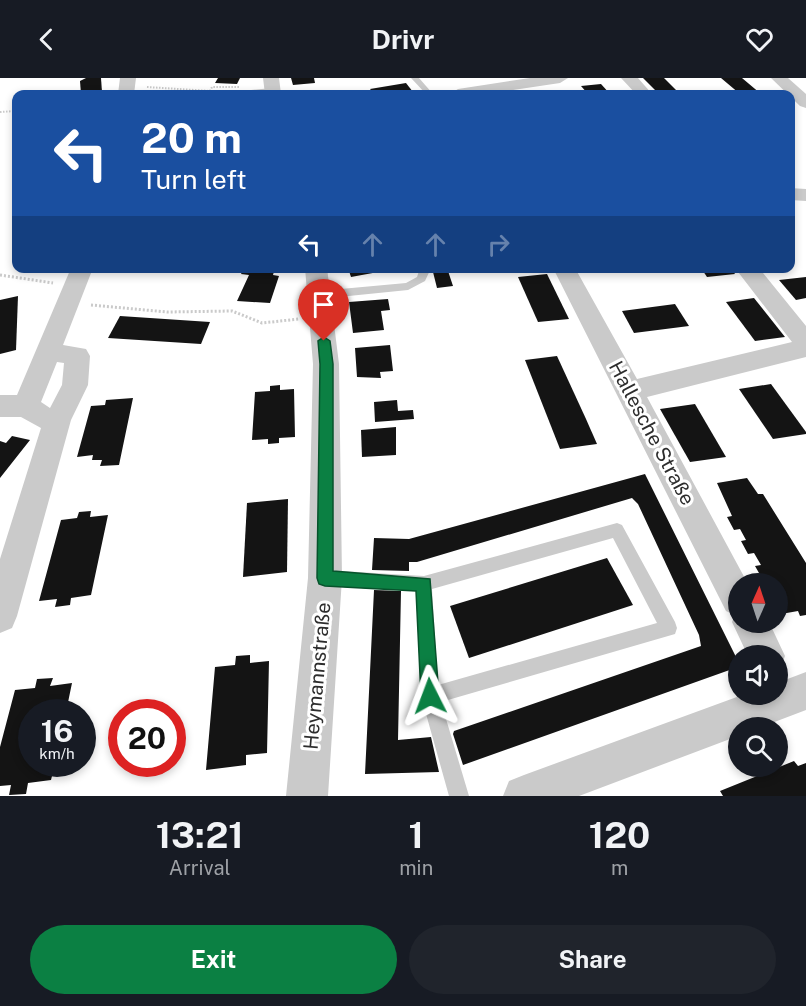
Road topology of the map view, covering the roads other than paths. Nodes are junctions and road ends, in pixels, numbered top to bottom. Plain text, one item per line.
1 (415, 78) edge
2 (560, 78) edge
3 (610, 78) edge
4 (629, 78) edge
5 (779, 78) edge
6 (426, 90) edge
7 (488, 90) edge
8 (620, 90) edge
9 (640, 90) edge
10 (792, 90) edge
11 (424, 273) edge
12 (567, 273) edge
13 (750, 273) edge
14 (76, 286) edge
15 (319, 294) edge
16 (806, 343) edge
17 (806, 348) edge
18 (50, 352) junction
19 (630, 391) junction
20 (13, 406) edge
21 (57, 420) junction
22 (325, 578) junction
23 (728, 580) edge
24 (424, 584) junction
25 (0, 616) edge
26 (791, 688) edge
27 (430, 696) junction
28 (307, 796) edge
29 (459, 796) edge
30 (524, 796) edge

1 - 6 lane
2 - 7 street
3 - 8 street
4 - 9 street
5 - 10 street
11 - 15 lane
12 - 19 street, Hallesche Straße
13 - 16 street
14 - 18 street
15 - 22 street, Heymannstraße
17 - 19 street
18 - 20 street
18 - 21 street
19 - 23 street, Hallesche Straße
20 - 21 street
21 - 25 street
22 - 24 lane
22 - 28 street, Heymannstraße
24 - 27 lane
24 - 27 lane
26 - 30 street
27 - 29 lane

